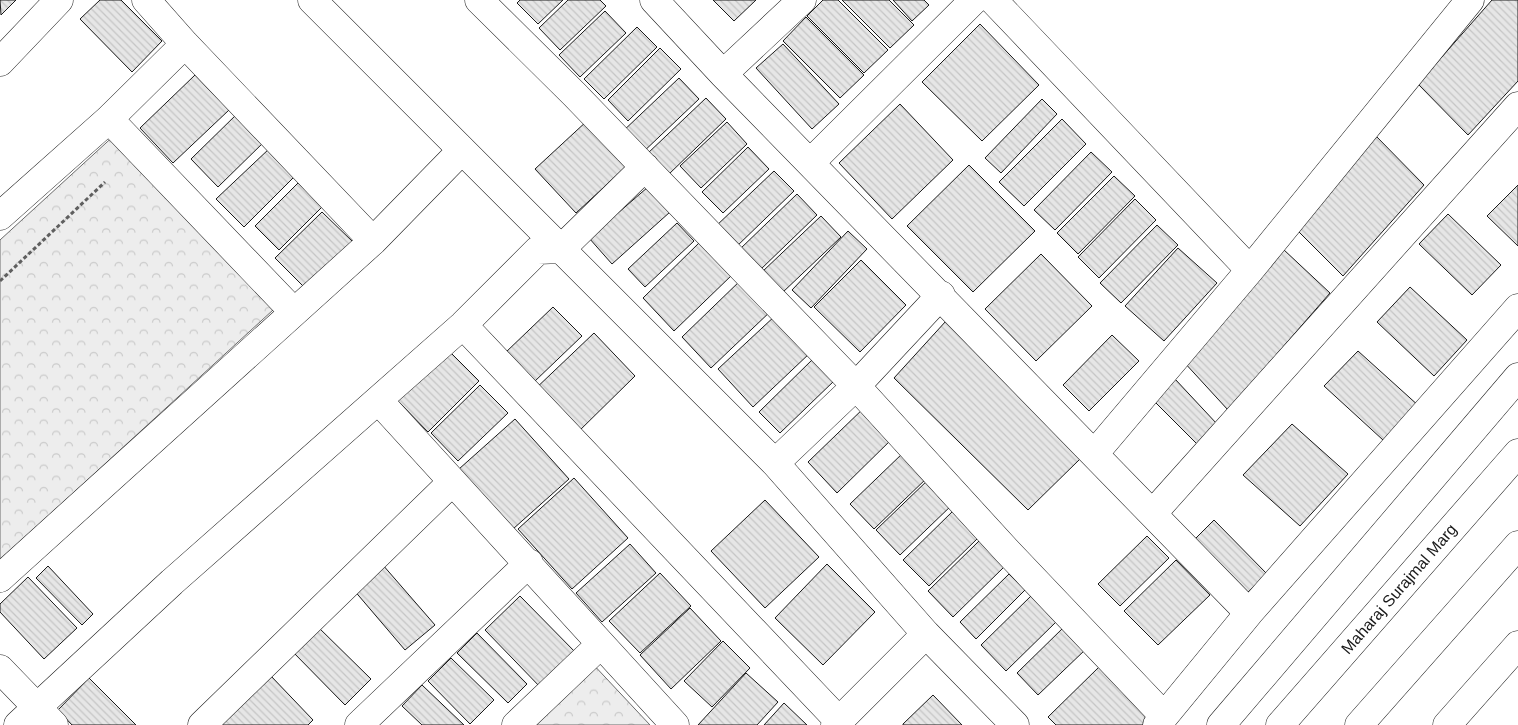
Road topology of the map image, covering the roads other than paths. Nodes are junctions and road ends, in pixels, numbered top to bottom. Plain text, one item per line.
1 (59, 0) edge
2 (146, 0) edge
3 (312, 0) edge
4 (479, 0) edge
5 (654, 0) edge
6 (802, 0) edge
7 (974, 0) edge
8 (993, 0) edge
9 (1470, 0) edge
10 (185, 44) junction
11 (0, 62) edge
12 (724, 74) junction
13 (1518, 106) edge
14 (109, 119) junction
15 (462, 150) junction
16 (811, 162) junction
17 (645, 167) junction
18 (0, 216) edge
19 (372, 241) junction
20 (561, 248) junction
21 (1250, 270) junction
22 (941, 295) junction
23 (1518, 308) edge
24 (293, 311) junction
25 (463, 325) junction
26 (1518, 377) edge
27 (856, 386) junction
28 (379, 401) junction
29 (1095, 453) junction
30 (1518, 453) edge
31 (775, 463) junction
32 (452, 482) junction
33 (1153, 513) junction
34 (1518, 545) edge
35 (529, 563) junction
36 (0, 578) edge
37 (1249, 613) junction
38 (926, 634) junction
39 (601, 644) junction
40 (1518, 645) edge
41 (0, 669) edge
42 (36, 719) edge
43 (1160, 721) edge
44 (837, 723) edge
45 (1011, 724) edge
46 (202, 725) edge
47 (359, 725) edge
48 (516, 725) edge
49 (675, 725) edge
50 (1221, 725) edge
51 (1280, 725) edge
52 (1359, 725) edge
53 (1447, 725) edge

1 - 11 street
2 - 10 street
3 - 15 street
4 - 17 street
5 - 12 street
6 - 12 street
7 - 16 street
8 - 21 street
9 - 21 street
10 - 14 street
10 - 19 street
12 - 16 street
13 - 33 street
14 - 18 street
14 - 24 street
15 - 19 street
15 - 20 street
16 - 22 street
17 - 20 street
17 - 27 street
19 - 24 street
20 - 25 street
20 - 31 street
21 - 29 street
22 - 27 street
22 - 29 street
23 - 37 street
24 - 36 street
25 - 28 street
25 - 44 street
26 - 50 street
27 - 31 street
27 - 43 street
28 - 32 street
28 - 42 street
29 - 33 street
30 - 51 street, Maharaj Surajmal Marg
31 - 38 street
32 - 35 street
32 - 46 street
33 - 37 street
34 - 52 street
35 - 39 street
35 - 47 street
37 - 43 street
38 - 44 street
38 - 45 street
39 - 48 street
39 - 49 street
40 - 53 street
41 - 42 street

